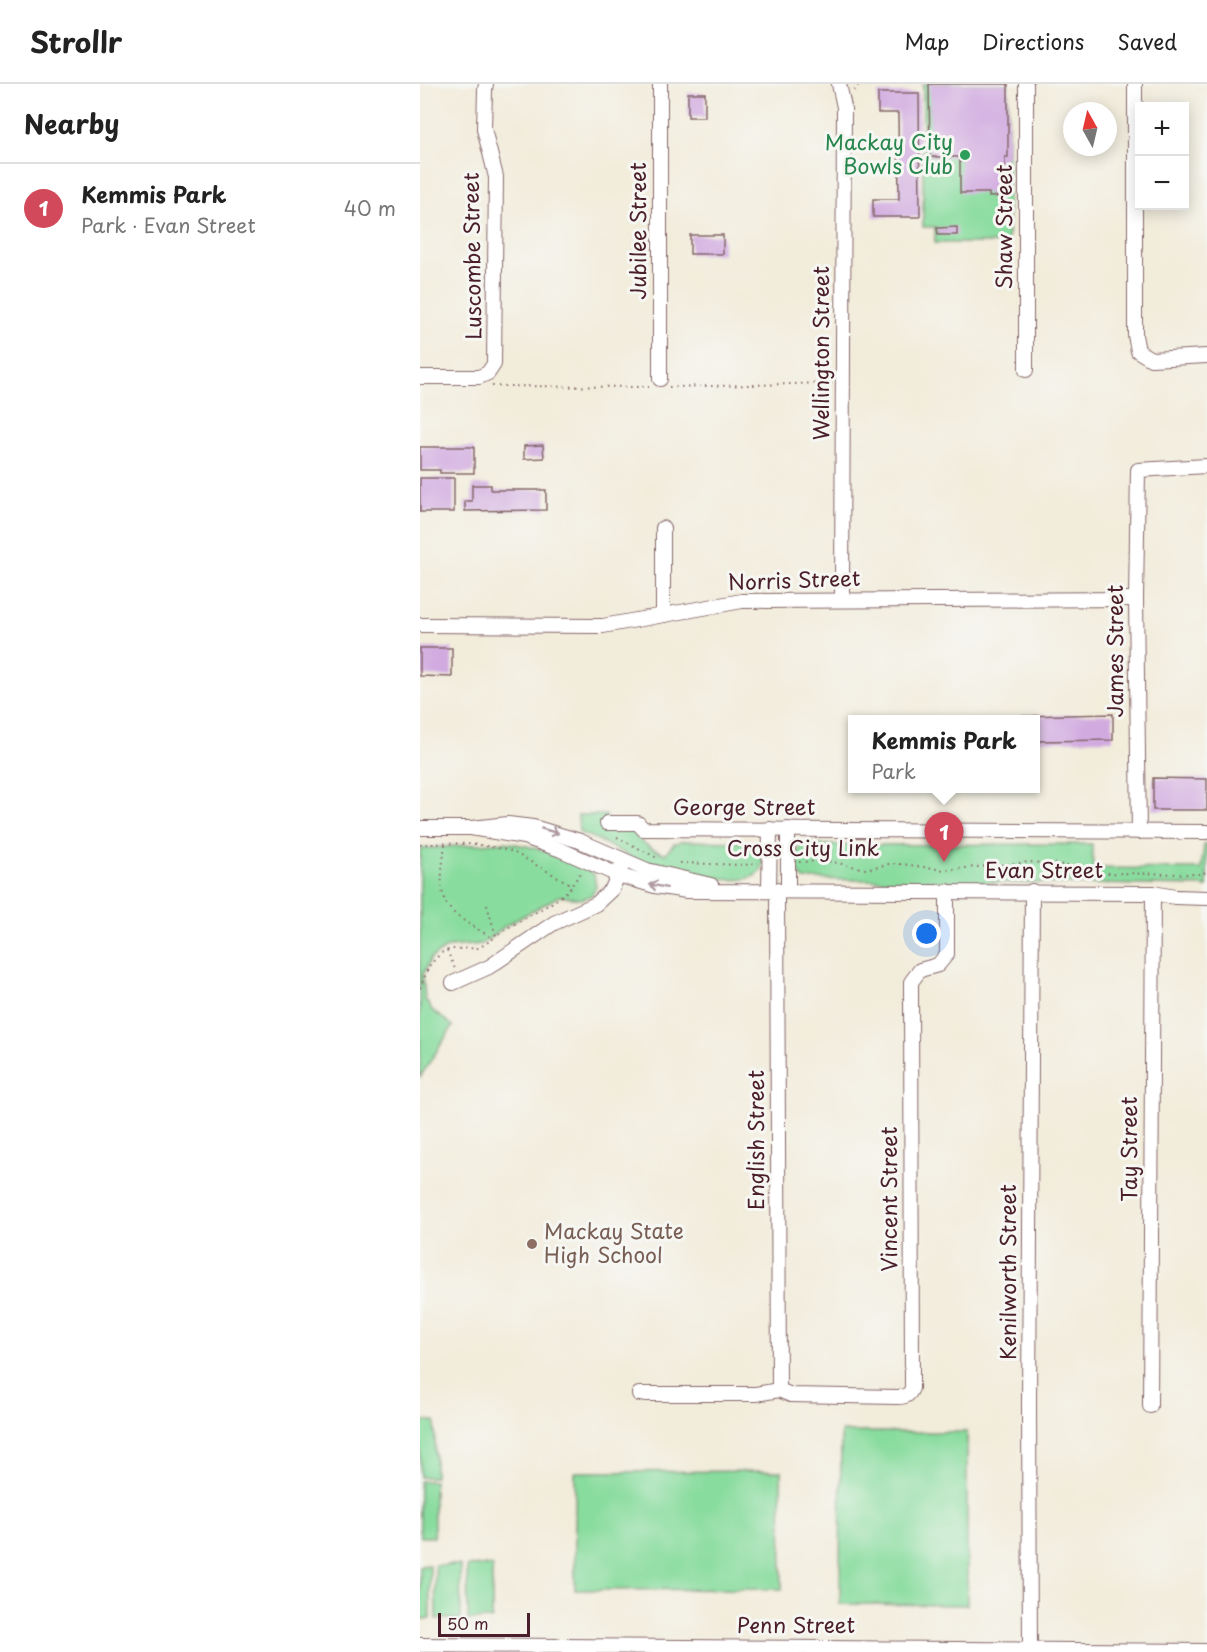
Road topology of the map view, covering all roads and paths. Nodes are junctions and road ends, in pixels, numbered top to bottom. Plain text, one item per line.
1 (660, 84) edge
2 (839, 84) edge
3 (849, 84) edge
4 (1026, 84) edge
5 (1135, 84) edge
6 (484, 86) edge
7 (844, 107) junction
8 (1207, 356) edge
9 (1026, 370) dead end
10 (420, 377) edge
11 (660, 379) dead end
12 (844, 383) junction
13 (486, 386) dead end
14 (1207, 466) edge
15 (663, 528) dead end
16 (842, 599) junction
17 (1136, 599) junction
18 (663, 615) junction
19 (420, 625) edge
20 (420, 828) edge
21 (471, 828) junction
22 (610, 829) joint
23 (770, 829) junction
24 (788, 829) junction
25 (1139, 832) junction
26 (1207, 832) edge
27 (445, 844) junction
28 (420, 845) edge
29 (586, 860) junction
30 (665, 860) dead end
31 (624, 861) junction
32 (770, 862) junction
33 (788, 862) junction
34 (674, 863) dead end
35 (1207, 872) edge
36 (618, 875) junction
37 (572, 885) junction
38 (736, 890) junction
39 (778, 890) junction
40 (947, 891) junction
41 (1032, 891) junction
42 (1153, 893) junction
43 (1207, 898) edge
44 (487, 905) dead end
45 (495, 937) junction
46 (447, 950) junction
47 (420, 975) edge
48 (424, 978) junction
49 (456, 981) joint
50 (420, 988) edge
51 (779, 1390) junction
52 (639, 1394) dead end
53 (1150, 1406) dead end
54 (420, 1645) edge
55 (1030, 1650) edge
56 (1207, 1651) edge

1 - 11 street, Jubilee Street
2 - 7 street, Wellington Street
3 - 7 street, Wellington Street
4 - 9 street, Shaw Street
5 - 8 street
6 - 10 street, Luscombe Street
7 - 12 street, Wellington Street
12 - 13 path
12 - 16 street, Wellington Street
14 - 17 street, James Street
15 - 18 street
16 - 17 street, Norris Street
16 - 18 street, Norris Street
17 - 25 street, James Street
18 - 19 street, Norris Street
20 - 21 street
21 - 29 street
21 -> 31 street
22 - 23 street, George Street
22 - 30 path
23 - 24 street, George Street
23 - 32 street
24 - 25 street, George Street
24 - 33 street
25 - 26 street, George Street
27 - 28 path
27 - 37 path
27 - 45 path
29 - 36 street
29 - 37 path
31 - 36 street
31 - 38 street, Evan Street
32 - 34 path, Cross City Link
32 - 39 street
33 - 35 path, Cross City Link
33 - 39 street
38 -> 36 street, Evan Street
36 - 49 street
37 - 45 path
38 - 39 street, Evan Street
39 - 40 street, Evan Street
39 - 51 street, English Street
40 - 41 street, Evan Street
40 - 51 street, Vincent Street
41 - 42 street, Evan Street
41 - 55 street, Kenilworth Street
42 - 43 street, Evan Street
42 - 53 street, Tay Street
44 - 45 path
45 - 46 path
46 - 48 path
46 - 49 path
47 - 48 path
48 - 50 path
51 - 52 street
54 - 55 street, Penn Street
55 - 56 street, Penn Street

